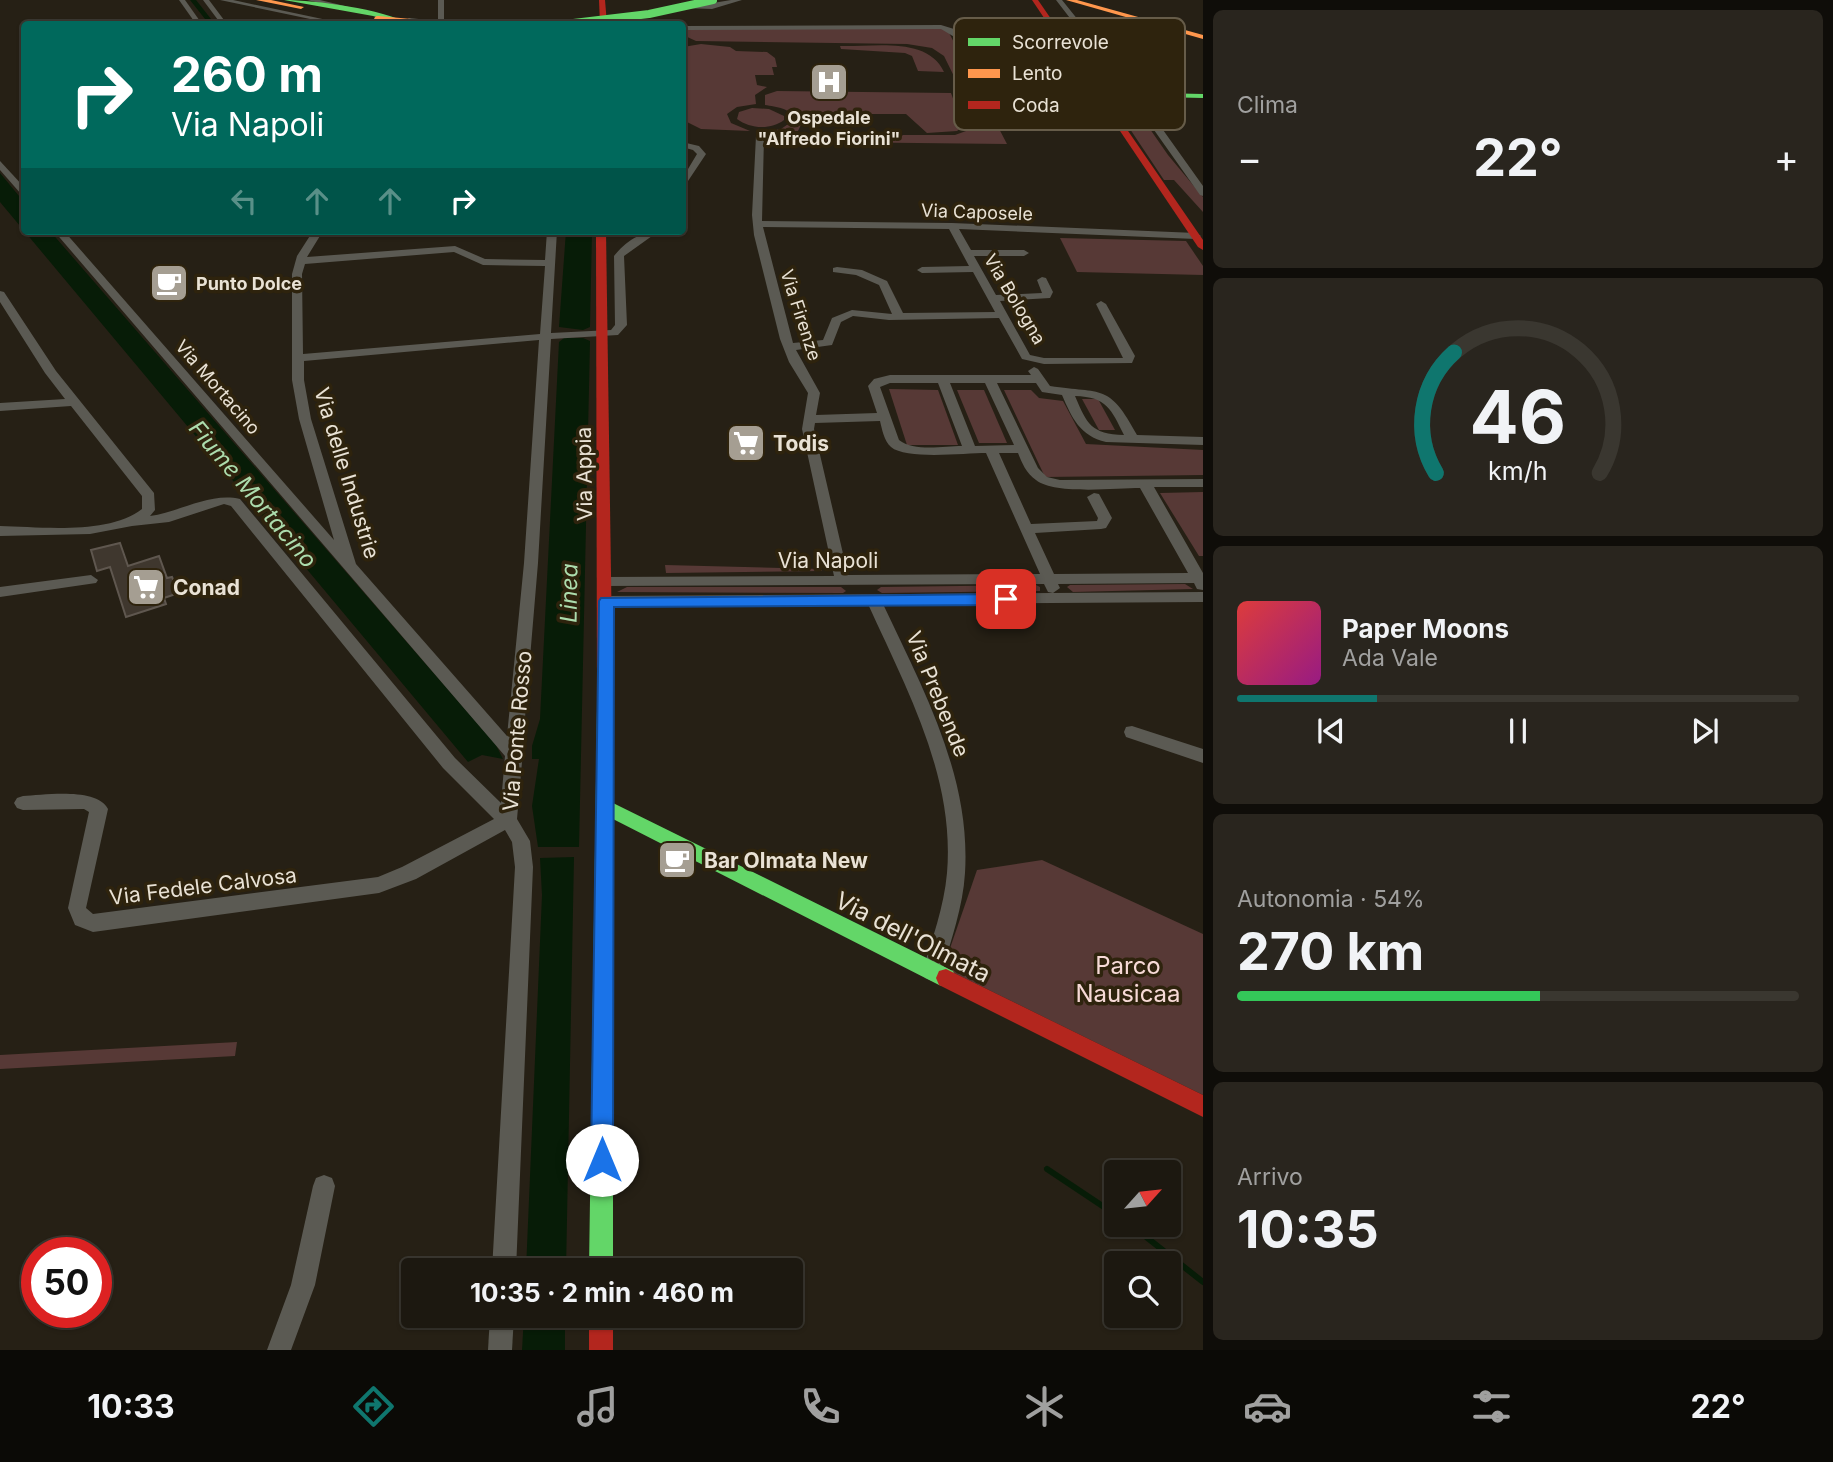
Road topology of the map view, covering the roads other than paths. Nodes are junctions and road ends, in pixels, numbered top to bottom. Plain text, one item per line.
1 (181, 0) edge
2 (206, 0) edge
3 (223, 0) edge
4 (259, 0) edge
5 (310, 0) edge
6 (441, 0) edge
7 (602, 0) edge
8 (714, 0) edge
9 (739, 0) edge
10 (1035, 0) edge
11 (1059, 0) edge
12 (1069, 0) edge
13 (1082, 0) edge
14 (289, 3) edge
15 (1048, 18) edge
16 (1073, 18) edge
17 (1138, 18) edge
18 (1144, 18) edge
19 (198, 21) edge
20 (222, 21) edge
21 (327, 21) edge
22 (368, 21) edge
23 (396, 21) edge
24 (414, 21) edge
25 (441, 21) edge
26 (589, 21) edge
27 (604, 21) edge
28 (658, 21) edge
29 (686, 28) edge
30 (1185, 30) edge
31 (1185, 30) edge
32 (954, 31) edge
33 (1203, 35) edge
34 (1185, 95) edge
35 (1203, 96) edge
36 (1130, 130) edge
37 (1158, 130) edge
38 (760, 135) dead end
39 (686, 145) edge
40 (0, 164) edge
41 (1190, 177) junction
42 (1203, 178) edge
43 (686, 180) edge
44 (21, 188) edge
45 (1203, 193) edge
46 (757, 224) junction
47 (952, 226) junction
48 (62, 235) edge
49 (316, 235) edge
50 (552, 235) edge
51 (601, 235) edge
52 (611, 235) edge
53 (648, 235) edge
54 (1200, 242) edge
55 (967, 253) junction
56 (1024, 253) dead end
57 (300, 261) junction
58 (549, 263) junction
59 (600, 264) junction
60 (976, 269) junction
61 (837, 270) dead end
62 (922, 270) dead end
63 (1042, 281) dead end
64 (0, 295) edge
65 (992, 298) junction
66 (1101, 304) dead end
67 (1001, 315) junction
68 (899, 317) junction
69 (600, 335) junction
70 (547, 336) junction
71 (789, 347) junction
72 (1026, 357) junction
73 (297, 358) junction
74 (943, 379) junction
75 (989, 379) junction
76 (1038, 379) junction
77 (1067, 392) junction
78 (74, 402) junction
79 (0, 407) edge
80 (884, 417) junction
81 (808, 419) junction
82 (1132, 438) junction
83 (1203, 441) edge
84 (1023, 449) junction
85 (970, 450) junction
86 (991, 450) junction
87 (1203, 483) edge
88 (1145, 484) junction
89 (1094, 498) dead end
90 (133, 522) junction
91 (1026, 529) junction
92 (0, 531) edge
93 (1196, 561) edge
94 (349, 566) junction
95 (91, 580) dead end
96 (1050, 580) junction
97 (850, 581) junction
98 (1201, 581) edge
99 (606, 582) junction
100 (0, 592) edge
101 (1203, 597) edge
102 (868, 599) junction
103 (1059, 599) junction
104 (606, 601) junction
105 (1132, 732) dead end
106 (1203, 756) edge
107 (516, 760) junction
108 (23, 803) dead end
109 (603, 806) junction
110 (509, 817) junction
111 (932, 972) junction
112 (1203, 1106) edge
113 (324, 1186) dead end
114 (505, 1258) edge
115 (601, 1258) edge
116 (501, 1328) edge
117 (601, 1328) edge
118 (279, 1350) edge
119 (500, 1350) edge
120 (601, 1350) edge

1 - 19 street
2 - 20 street
3 - 21 street
4 - 14 main road
5 - 24 street
6 - 25 street
7 - 27 main road
8 - 26 main road, bridge
8 - 28 main road, bridge
9 - 27 street
10 - 15 main road
11 - 16 street
12 - 17 main road
13 - 18 main road
14 - 22 main road
14 - 23 main road
29 - 32 street
30 - 33 main road
31 - 33 main road
34 - 35 main road
36 - 54 main road
37 - 41 street
38 - 46 street, Via Firenze
39 - 43 street
40 - 44 street
41 - 42 street
41 - 45 street
46 - 47 street, Via Caposele
46 - 71 street, Via Firenze
47 - 54 street, Via Caposele
47 - 55 street, Via Bologna
48 - 94 street, Via Mortacino
49 - 57 street, Via delle Industrie
50 - 58 street, Via Ponte Rosso
51 - 59 main road, Via Appia
52 - 59 main road, Via Appia
53 - 69 street
55 - 56 street
55 - 60 street, Via Bologna
57 - 58 street
57 - 73 street, Via delle Industrie
58 - 70 street, Via Ponte Rosso
59 - 69 main road, Via Appia
60 - 62 street
60 - 65 street, Via Bologna
61 - 68 street
63 - 65 street
64 - 78 street
65 - 67 street, Via Bologna
66 - 72 street, Via Bologna
67 - 68 street
67 - 72 street, Via Bologna
68 - 71 street
69 - 70 street
69 - 99 main road, Via Appia
70 - 73 street
70 - 107 street, Via Ponte Rosso
71 - 81 street, Via Firenze
72 - 76 street
73 - 94 street, Via delle Industrie
74 - 75 street
74 - 80 street
74 - 85 street
75 - 76 street
75 - 84 street
76 - 77 street
77 - 82 street
77 - 82 street
78 - 79 street
78 - 90 street
80 - 81 street
80 - 85 street
81 - 97 street, Via Firenze
82 - 83 street
84 - 86 street
84 - 88 street
85 - 86 street
86 - 91 street
87 - 88 street
88 - 93 street
89 - 91 street
90 - 92 street
90 - 110 street
91 - 96 street
93 - 98 street
94 - 107 street, Via delle Industrie
95 - 100 street
96 - 97 street, Via Napoli
96 - 98 street, Via Napoli
96 - 103 street
97 - 99 street, Via Napoli
97 - 102 street
99 - 104 main road, Via Appia
101 - 103 street, Via Napoli
102 - 103 street, Via Napoli
102 - 104 street, Via Napoli
102 - 111 street, Via Prebende
104 - 109 main road, Via Appia
105 - 106 street
107 - 110 street, Via Ponte Rosso
108 - 110 street, Via Fedele Calvosa
109 - 111 main road, Via dell'Olmata
109 - 115 main road, Via Appia
110 - 114 street, Via Ponte Rosso
111 - 112 main road, Via dell'Olmata
113 - 118 street
116 - 119 street
117 - 120 main road

